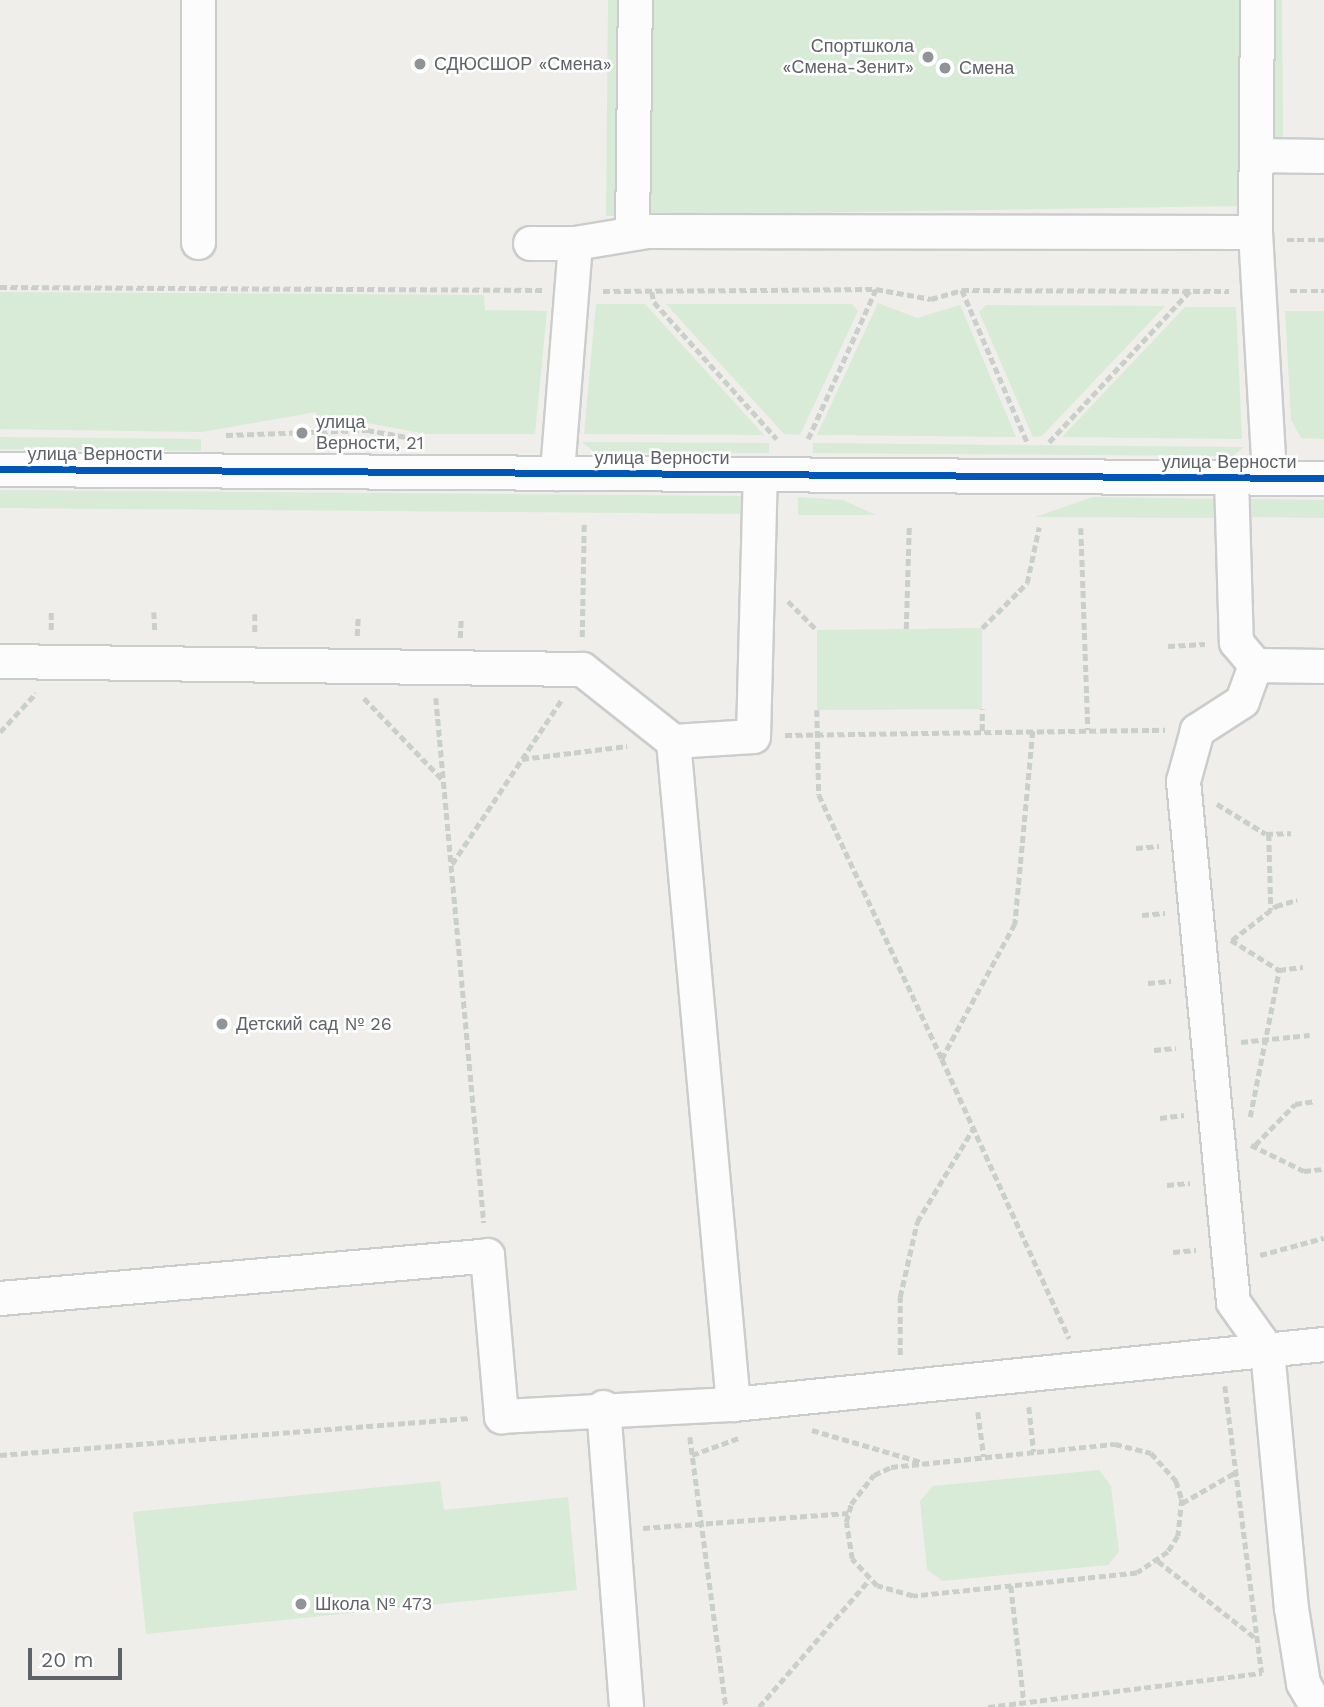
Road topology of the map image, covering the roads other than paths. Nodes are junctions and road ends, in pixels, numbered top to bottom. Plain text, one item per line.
1 (198, 0) edge
2 (635, 0) edge
3 (1257, 0) edge
4 (1256, 155) junction
5 (1324, 156) edge
6 (632, 233) junction
7 (1267, 236) junction
8 (198, 242) dead end
9 (530, 243) dead end
10 (575, 243) junction
11 (0, 469) edge
12 (557, 473) junction
13 (760, 474) junction
14 (1231, 478) junction
15 (1269, 478) junction
16 (1324, 478) edge
17 (0, 661) edge
18 (1255, 665) junction
19 (1324, 666) edge
20 (673, 741) junction
21 (0, 1298) edge
22 (1324, 1344) edge
23 (1266, 1350) junction
24 (733, 1404) junction
25 (603, 1407) junction
26 (1310, 1695) edge
27 (626, 1707) edge

1 - 8 street
2 - 6 street
3 - 4 street
4 - 5 street
4 - 7 street
6 - 7 street
6 - 10 street
7 - 15 street
9 - 10 street
10 - 12 street
11 - 12 street, улица Верности
12 - 13 street, улица Верности
13 - 14 street, улица Верности
13 - 20 street
14 - 15 street, улица Верности
14 - 18 street
15 - 16 street, улица Верности
17 - 20 street
18 - 19 street
18 - 23 street
20 - 24 street
21 - 25 street
22 - 23 street
23 - 24 street
23 - 26 street
24 - 25 street
25 - 27 street

